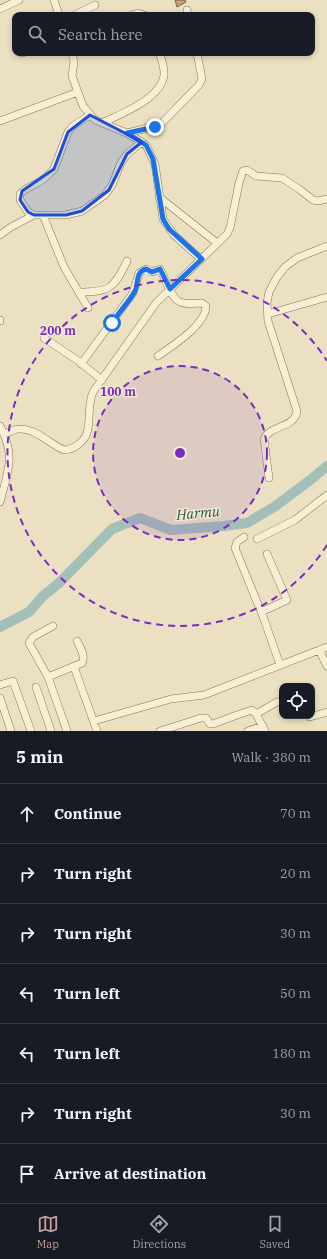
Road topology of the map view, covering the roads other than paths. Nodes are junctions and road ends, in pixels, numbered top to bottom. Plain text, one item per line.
1 (19, 0) edge
2 (54, 0) edge
3 (95, 4) dead end
4 (0, 9) edge
5 (58, 12) edge
6 (80, 12) edge
7 (73, 56) edge
8 (161, 56) edge
9 (198, 56) edge
10 (78, 92) junction
11 (90, 115) junction
12 (0, 121) edge
13 (102, 123) junction
14 (127, 133) junction
15 (142, 142) junction
16 (160, 197) junction
17 (327, 199) edge
18 (34, 215) junction
19 (43, 215) junction
20 (0, 235) edge
21 (217, 243) junction
22 (327, 246) edge
23 (202, 259) junction
24 (127, 261) dead end
25 (170, 289) junction
26 (79, 292) junction
27 (327, 297) edge
28 (88, 308) dead end
29 (268, 314) junction
30 (44, 338) dead end
31 (158, 356) dead end
32 (81, 364) junction
33 (102, 380) junction
34 (0, 426) edge
35 (4, 434) junction
36 (269, 478) dead end
37 (327, 495) edge
38 (0, 502) edge
39 (244, 537) dead end
40 (257, 539) dead end
41 (267, 554) dead end
42 (261, 612) junction
43 (53, 626) dead end
44 (77, 641) dead end
45 (327, 647) edge
46 (319, 650) junction
47 (280, 665) junction
48 (327, 666) edge
49 (74, 667) junction
50 (48, 677) junction
51 (0, 685) edge
52 (36, 686) dead end
53 (0, 698) edge
54 (277, 702) dead end
55 (327, 712) edge
56 (256, 714) junction
57 (315, 716) edge
58 (94, 722) junction
59 (264, 728) edge
60 (11, 731) edge
61 (31, 731) edge
62 (51, 731) edge
63 (68, 731) edge
64 (97, 731) edge
65 (160, 731) edge
66 (248, 731) edge

1 - 4 street
2 - 5 street
3 - 6 street
7 - 10 street
8 - 13 street
9 - 14 street
10 - 11 street
10 - 12 street
11 - 13 street
11 - 18 street
13 - 14 street
14 - 15 street
15 - 16 street
15 - 19 street
16 - 21 street
16 - 23 street
17 - 21 street
18 - 19 street
18 - 20 street
19 - 26 street
21 - 23 street
22 - 29 street
23 - 25 street
24 - 26 street
25 - 31 street
25 - 32 street
25 - 33 street
26 - 28 street
27 - 29 street
29 - 36 street
30 - 32 street
32 - 33 street
33 - 35 street
34 - 35 street
35 - 38 street
37 - 40 street
39 - 42 street
41 - 42 street
42 - 47 street
43 - 50 street
44 - 49 street
45 - 46 street
46 - 47 street
46 - 48 street
47 - 58 street
49 - 50 street
49 - 58 street
50 - 63 street
51 - 61 street
52 - 62 street
53 - 60 street
54 - 56 street
55 - 57 street
56 - 59 street
56 - 65 street
58 - 64 street
59 - 66 street

